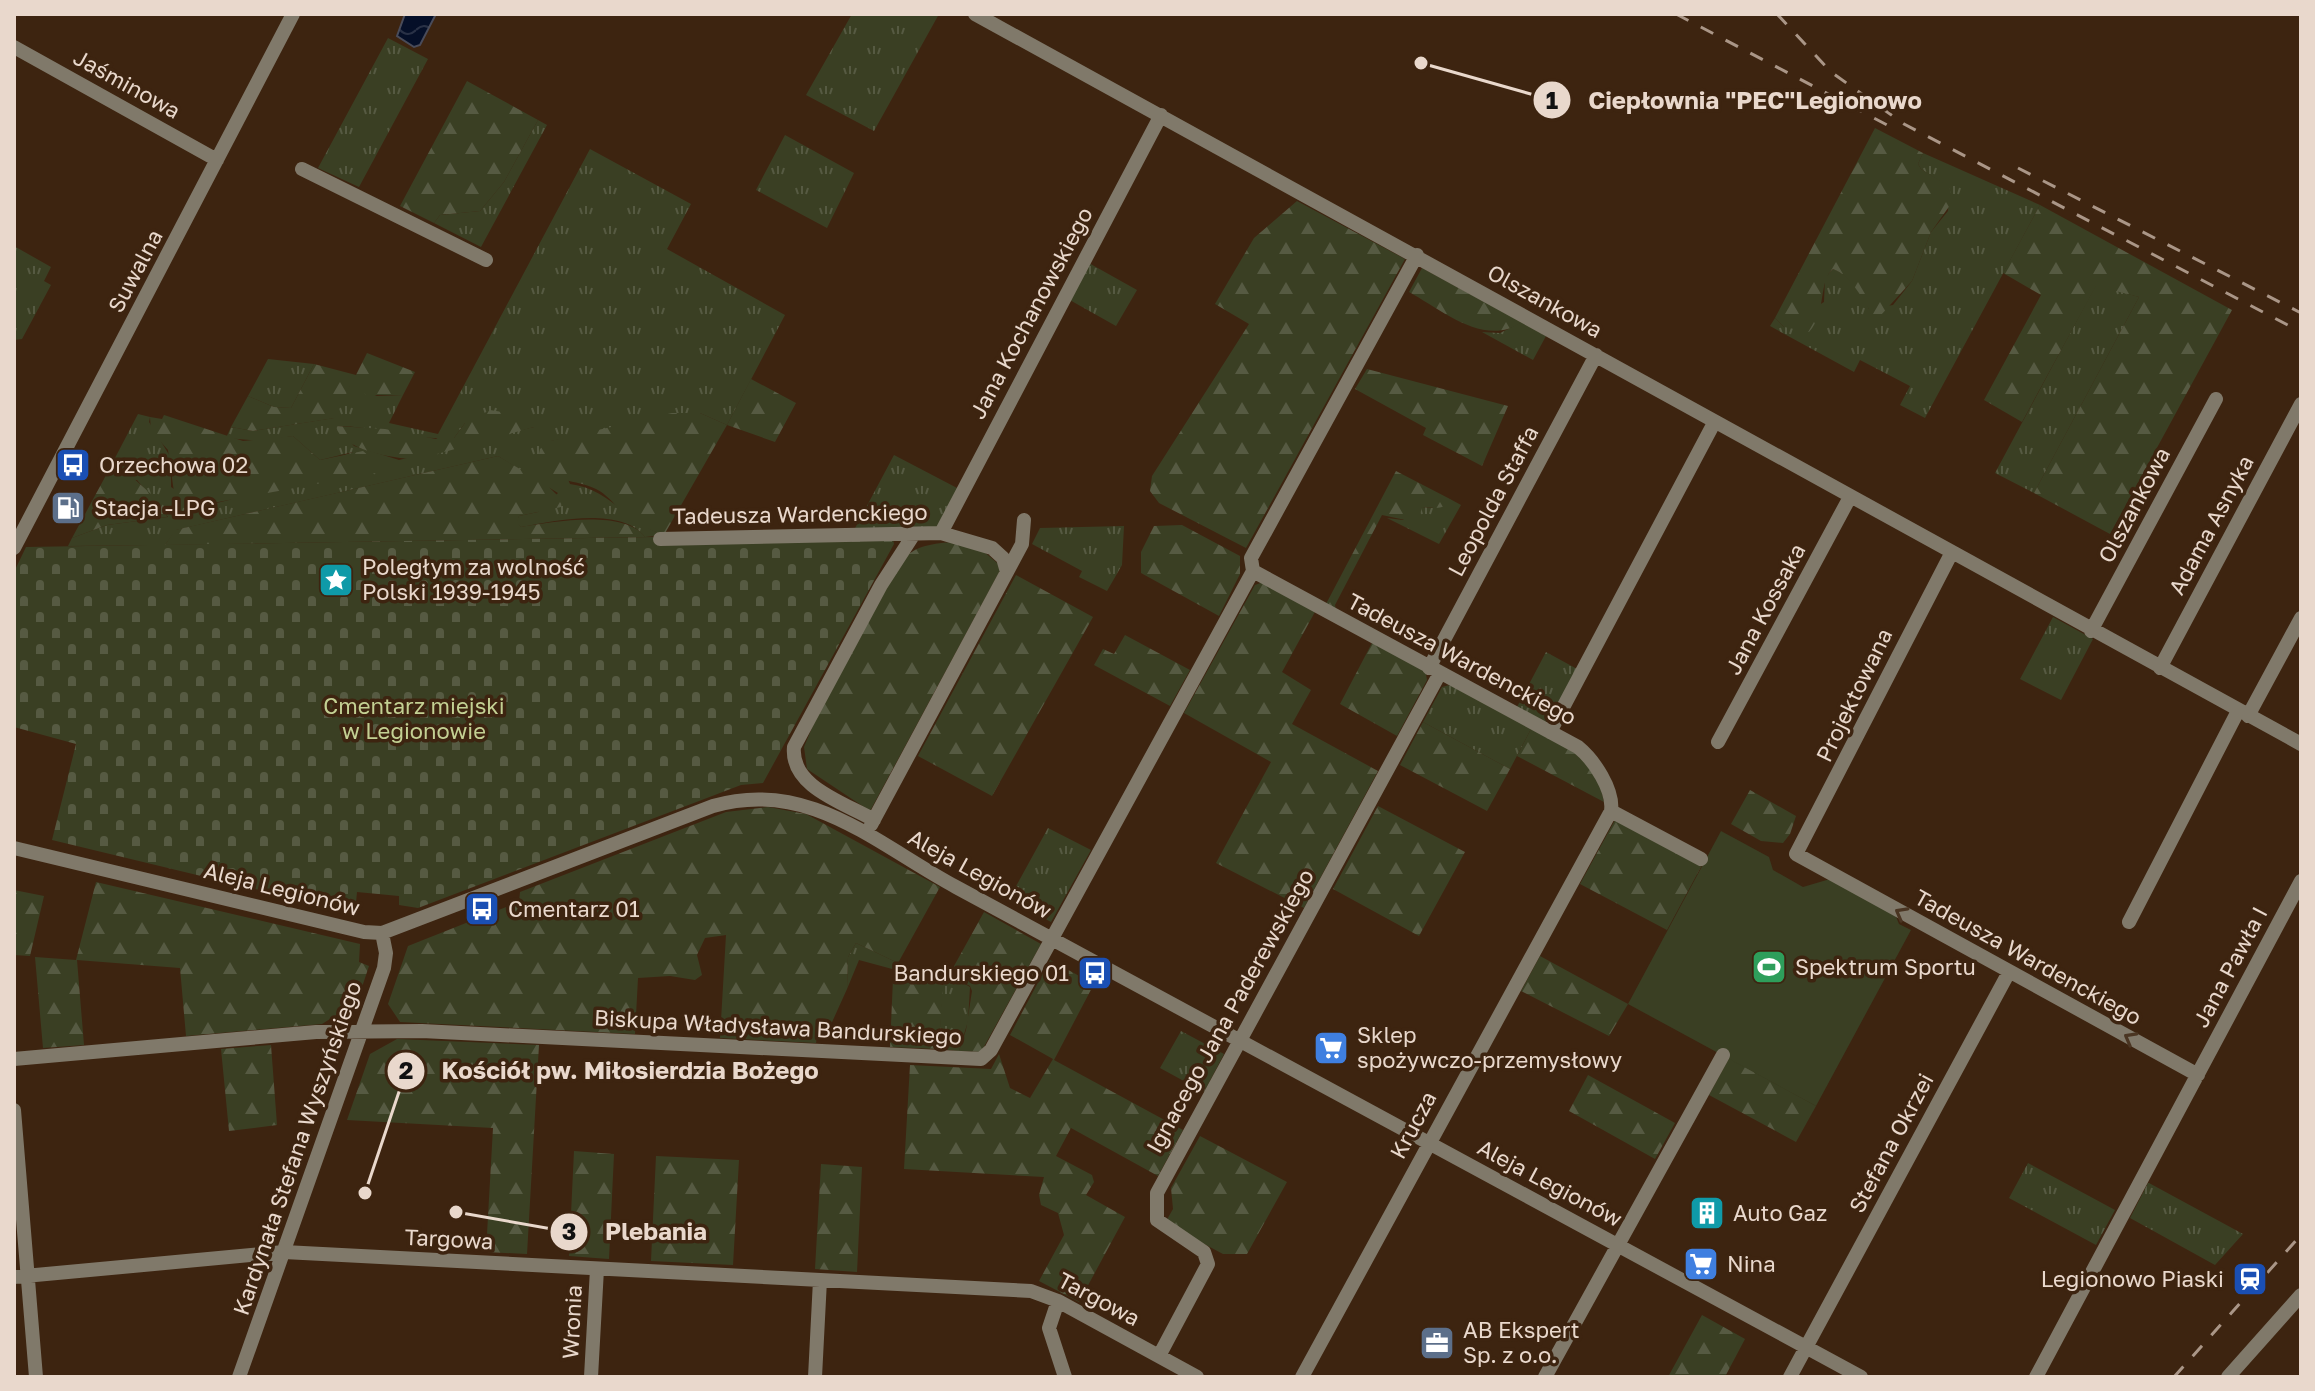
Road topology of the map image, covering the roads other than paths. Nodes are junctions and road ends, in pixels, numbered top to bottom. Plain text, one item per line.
1 (293, 14) edge
2 (975, 14) edge
3 (14, 47) edge
4 (1161, 115) junction
5 (217, 160) junction
6 (302, 169) dead end
7 (1417, 255) junction
8 (486, 260) dead end
9 (1596, 355) junction
10 (2216, 399) dead end
11 (2301, 404) edge
12 (1714, 423) junction
13 (1850, 497) junction
14 (1024, 520) dead end
15 (941, 533) junction
16 (914, 534) junction
17 (660, 539) dead end
18 (14, 548) edge
19 (1951, 554) junction
20 (1253, 571) junction
21 (1007, 572) junction
22 (2301, 618) edge
23 (2091, 631) junction
24 (2160, 668) junction
25 (1434, 670) junction
26 (2243, 713) junction
27 (1550, 732) junction
28 (1718, 742) dead end
29 (2301, 744) edge
30 (1611, 811) junction
31 (874, 820) junction
32 (865, 835) junction
33 (14, 848) edge
34 (1796, 854) joint
35 (1701, 859) dead end
36 (2301, 881) edge
37 (2129, 922) dead end
38 (382, 933) junction
39 (1052, 939) junction
40 (2009, 972) junction
41 (361, 1034) junction
42 (1239, 1041) junction
43 (1723, 1055) dead end
44 (14, 1059) edge
45 (2198, 1075) junction
46 (14, 1110) edge
47 (1428, 1142) junction
48 (1617, 1244) junction
49 (284, 1252) junction
50 (597, 1269) junction
51 (22, 1276) edge
52 (820, 1280) junction
53 (2301, 1295) edge
54 (1058, 1301) junction
55 (1805, 1347) junction
56 (1159, 1356) junction
57 (36, 1377) edge
58 (239, 1377) edge
59 (591, 1377) edge
60 (815, 1377) edge
61 (1065, 1377) edge
62 (1197, 1377) edge
63 (1302, 1377) edge
64 (1545, 1377) edge
65 (1790, 1377) edge
66 (1861, 1377) edge
67 (2036, 1377) edge
68 (2228, 1377) edge

1 - 5 street, Suwalna
2 - 4 street, Olszankowa
3 - 5 street, Jaśminowa
4 - 7 street, Olszankowa
4 - 15 street, Jana Kochanowskiego
5 - 18 street, Suwalna
6 - 8 street
7 - 9 street, Olszankowa
7 - 20 street, Biskupa Władysława Bandurskiego
9 - 12 street, Olszankowa
9 - 25 street, Leopolda Staffa
10 - 23 street, Olszankowa
11 - 24 street, Adama Asnyka
12 - 13 street, Olszankowa
12 - 27 street
13 - 19 street, Olszankowa
13 - 28 street, Jana Kossaka
14 - 21 street
15 - 16 street, Tadeusza Wardenckiego
15 - 21 street, Tadeusza Wardenckiego
16 - 17 street, Tadeusza Wardenckiego
16 - 31 street
19 - 23 street, Olszankowa
19 - 34 street, Projektowana
20 - 25 street, Tadeusza Wardenckiego
20 - 39 street, Biskupa Władysława Bandurskiego
21 - 31 street
22 - 26 street
23 - 24 street, Olszankowa
24 - 26 street, Olszankowa
25 - 27 street, Tadeusza Wardenckiego
25 - 42 street, Ignacego Jana Paderewskiego
26 - 29 street, Olszankowa
26 - 37 street
27 - 30 street, Tadeusza Wardenckiego
30 - 35 street
30 - 47 street, Krucza
31 - 32 street
32 - 38 street, Aleja Legionów
32 - 39 street, Aleja Legionów
33 - 38 street, Aleja Legionów
40 -> 34 street, Tadeusza Wardenckiego
36 - 45 street, Jana Pawła I
38 - 41 street, Kardynała Stefana Wyszyńskiego
39 - 41 street, Biskupa Władysława Bandurskiego
39 - 42 street, Aleja Legionów
45 -> 40 street, Tadeusza Wardenckiego
40 - 55 street, Stefana Okrzei
41 - 44 street, Biskupa Władysława Bandurskiego
41 - 49 street, Kardynała Stefana Wyszyńskiego
42 - 47 street, Aleja Legionów
42 - 56 street, Ignacego Jana Paderewskiego
43 - 48 street
45 - 67 street, Jana Pawła I
46 - 51 street
47 - 48 street, Aleja Legionów
47 - 63 street, Krucza
48 - 55 street, Aleja Legionów
48 - 64 street
49 - 50 street, Targowa
49 - 51 street, Targowa
49 - 58 street, Kardynała Stefana Wyszyńskiego
50 - 52 street, Targowa
50 - 59 street, Wronia
51 - 57 street
52 - 54 street, Targowa
52 - 60 street
53 - 68 street
54 - 56 street, Targowa
54 - 61 street
55 - 65 street, Stefana Okrzei
55 - 66 street, Aleja Legionów
56 - 62 street, Targowa

